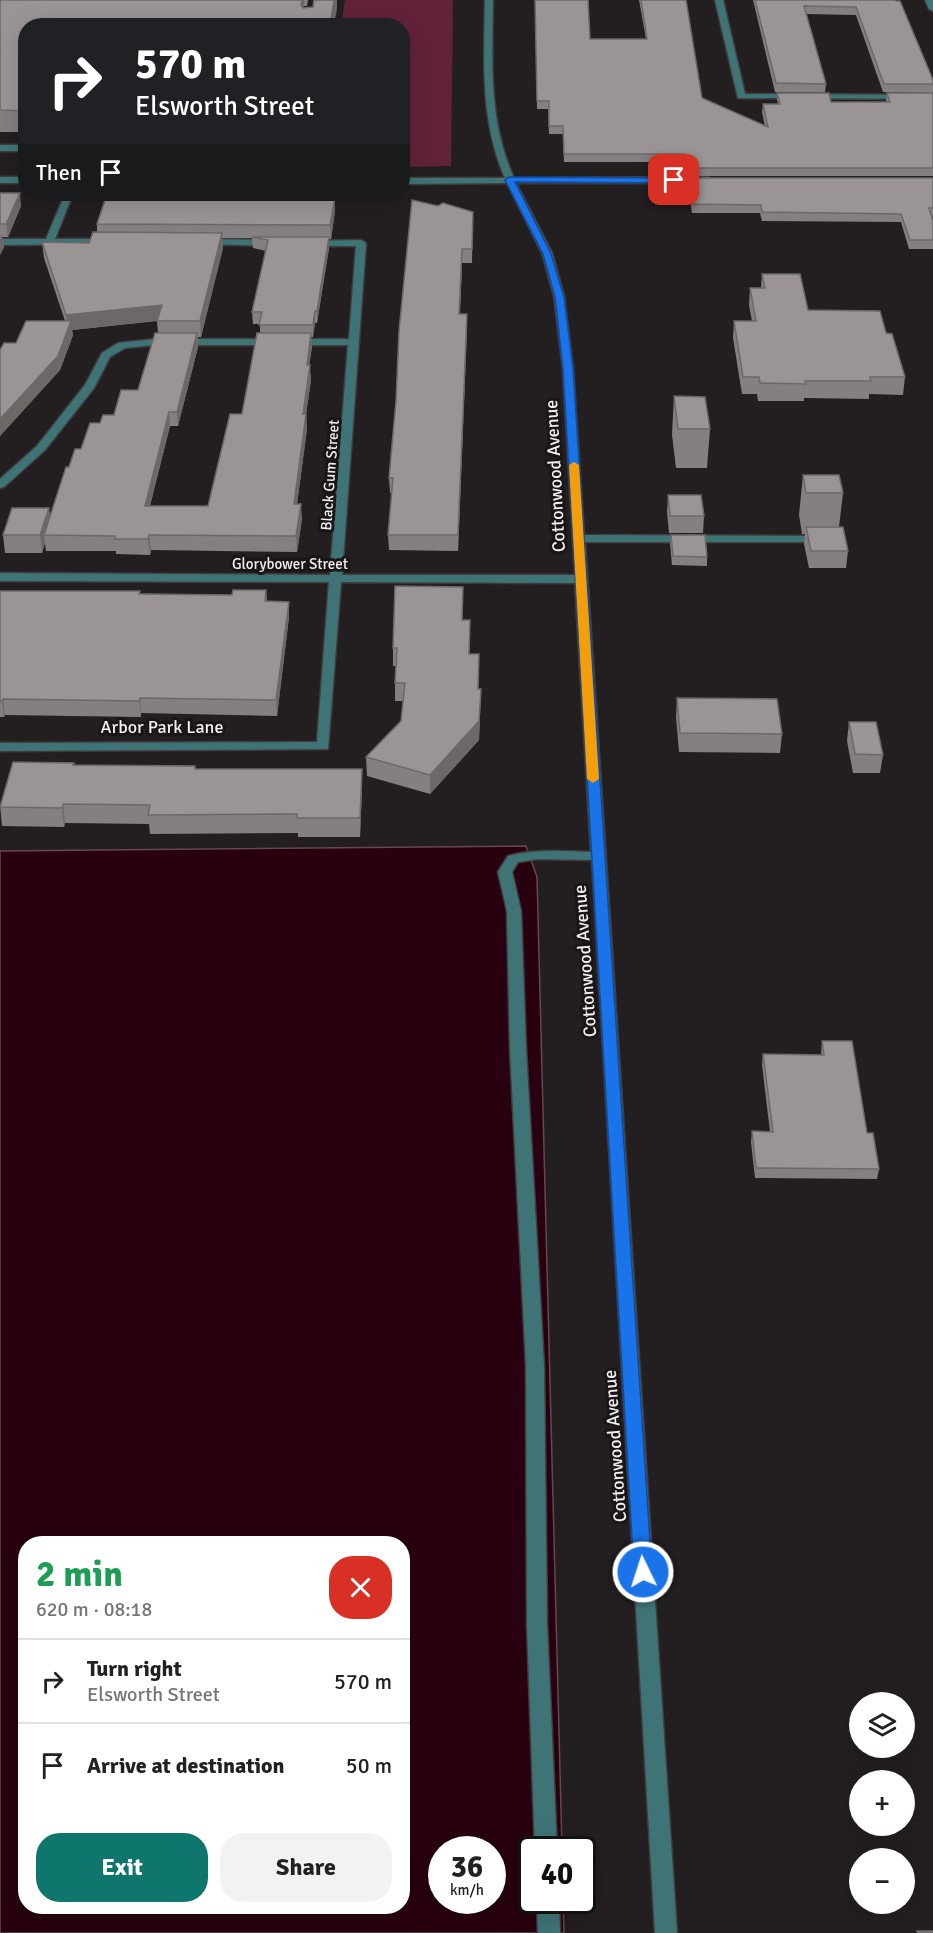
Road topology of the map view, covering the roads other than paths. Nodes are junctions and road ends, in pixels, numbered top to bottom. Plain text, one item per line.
1 (489, 0) edge
2 (718, 0) edge
3 (929, 0) edge
4 (933, 9) edge
5 (933, 97) edge
6 (0, 148) edge
7 (18, 148) edge
8 (0, 180) edge
9 (18, 180) edge
10 (509, 180) junction
11 (721, 180) edge
12 (410, 181) edge
13 (66, 201) edge
14 (0, 242) edge
15 (49, 242) junction
16 (118, 242) edge
17 (188, 242) edge
18 (280, 243) edge
19 (303, 243) edge
20 (353, 342) junction
21 (0, 485) edge
22 (578, 538) junction
23 (840, 539) edge
24 (0, 577) edge
25 (337, 579) junction
26 (580, 579) junction
27 (323, 746) joint
28 (0, 747) edge
29 (598, 856) junction
30 (545, 1836) edge
31 (548, 1914) edge
32 (549, 1933) edge
33 (666, 1933) edge

1 - 10 street, Cottonwood Avenue
2 - 5 street
3 - 4 street
6 - 7 street
8 - 9 street
10 - 11 street
10 - 12 street
10 - 22 street, Cottonwood Avenue
13 - 15 street
14 - 15 street
15 - 16 street
17 - 18 street
19 - 20 street, Black Gum Street
20 - 21 street
20 - 25 street, Black Gum Street
22 - 23 street
22 - 26 street, Cottonwood Avenue
24 - 25 street, Glorybower Street
25 - 26 street, Glorybower Street
25 - 27 street, Black Gum Street
26 - 29 street, Cottonwood Avenue
27 - 28 street, Arbor Park Lane
29 - 30 street
29 - 33 street, Cottonwood Avenue
31 - 32 street

